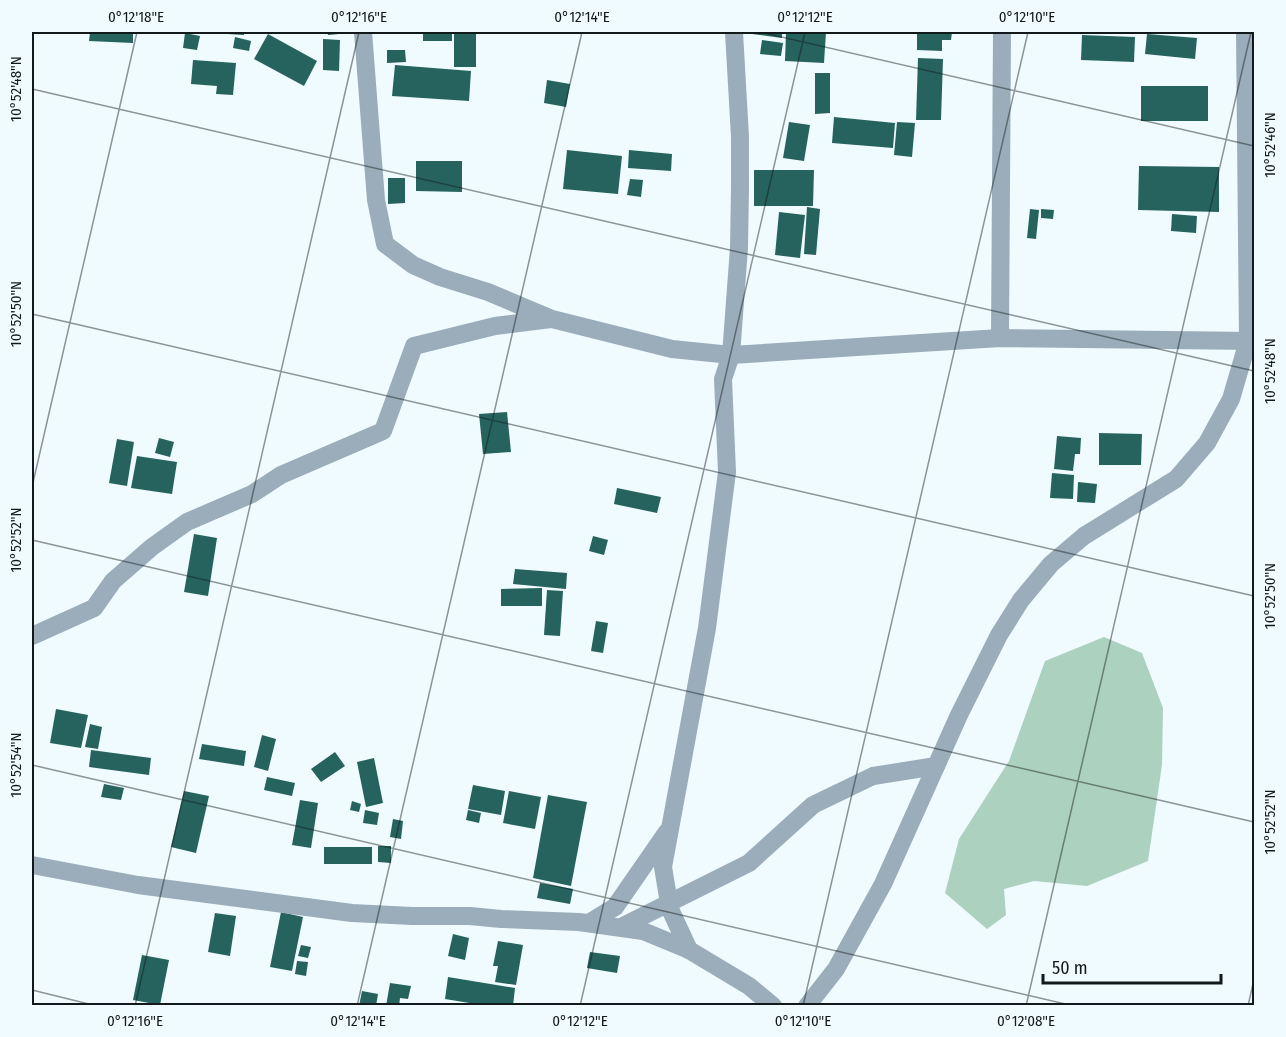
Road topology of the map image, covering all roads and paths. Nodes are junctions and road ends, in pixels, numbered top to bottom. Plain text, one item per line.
1 (363, 32) edge
2 (734, 32) edge
3 (1002, 32) edge
4 (1245, 32) edge
5 (552, 319) junction
6 (1000, 338) junction
7 (1251, 341) edge
8 (731, 355) junction
9 (32, 636) edge
10 (936, 766) junction
11 (670, 828) junction
12 (32, 865) edge
13 (669, 902) junction
14 (589, 923) junction
15 (621, 927) junction
16 (689, 950) junction
17 (773, 1005) edge
18 (807, 1005) edge

1 - 5 street
2 - 8 street
3 - 6 street
4 - 7 street
5 - 8 street
5 - 9 street
6 - 7 street
6 - 8 street
7 - 10 street
8 - 11 street
10 - 13 street
10 - 18 street
11 - 13 street
11 - 14 street
12 - 14 street
13 - 15 street
13 - 16 street
14 - 15 street
15 - 16 street
16 - 17 street

